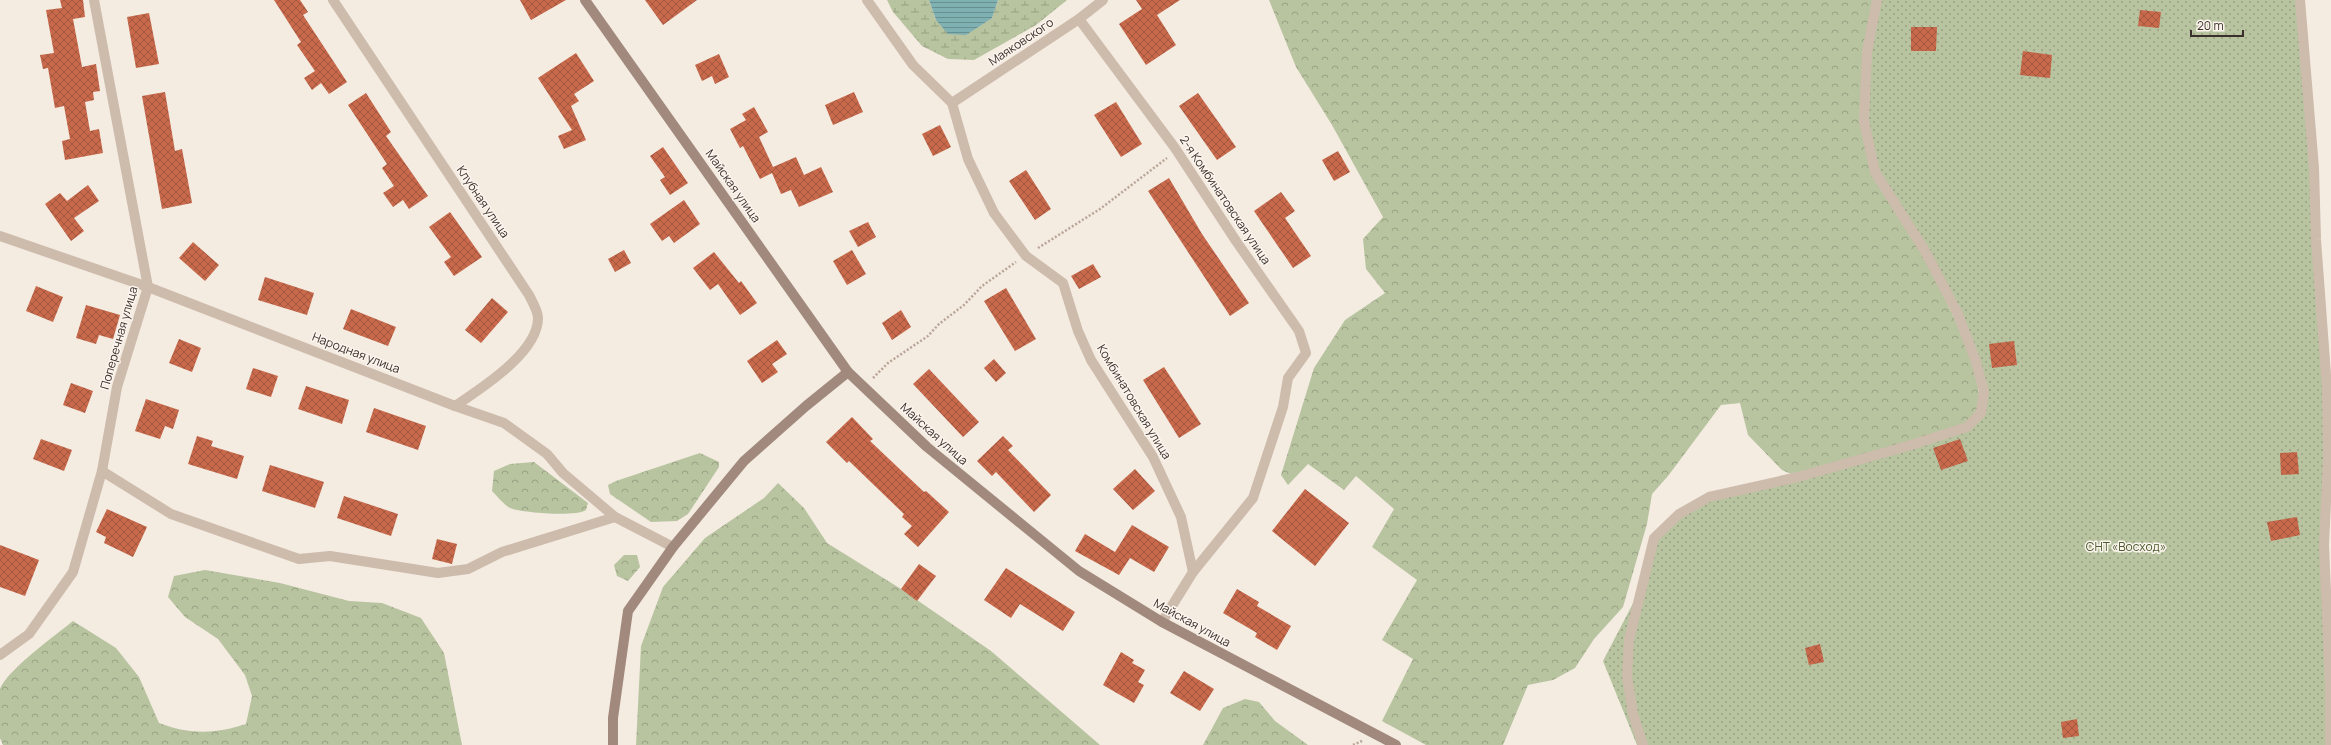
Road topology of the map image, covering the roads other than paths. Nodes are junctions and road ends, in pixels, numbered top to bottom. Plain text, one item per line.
1 (94, 0) edge
2 (332, 0) edge
3 (585, 0) edge
4 (867, 0) edge
5 (1103, 0) edge
6 (1877, 0) edge
7 (2300, 0) edge
8 (1079, 19) junction
9 (952, 104) junction
10 (0, 236) edge
11 (148, 286) junction
12 (848, 372) junction
13 (455, 406) junction
14 (102, 471) junction
15 (615, 517) junction
16 (673, 548) junction
17 (1193, 572) junction
18 (1162, 622) junction
19 (0, 655) edge
20 (613, 745) edge
21 (1396, 745) edge
22 (1643, 745) edge
23 (2330, 745) edge

1 - 11 street, Поперечная улица
2 - 13 street, Клубная улица
3 - 12 street, Майская улица
4 - 9 street, Комбинатовская улица
5 - 8 street, Маяковского
6 - 22 street
7 - 23 street
8 - 9 street, Маяковского
8 - 17 street, 2-я Комбинатовская улица
9 - 17 street, Комбинатовская улица
10 - 11 street, Народная улица
11 - 13 street, Народная улица
11 - 14 street, Поперечная улица
12 - 16 street
12 - 18 street, Майская улица
13 - 15 street, Народная улица
14 - 15 street
14 - 19 street, Поперечная улица
15 - 16 street, Народная улица
16 - 20 street
17 - 18 street
18 - 21 street, Майская улица

